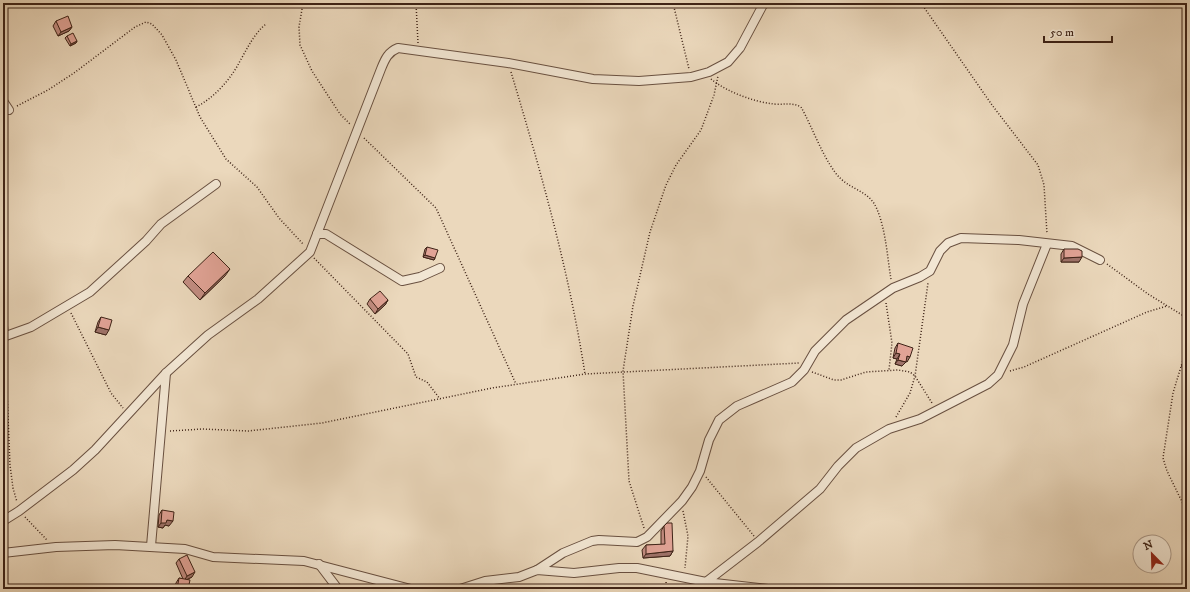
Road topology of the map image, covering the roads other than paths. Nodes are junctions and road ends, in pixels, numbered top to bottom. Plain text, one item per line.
1 (764, 3) edge
2 (3, 101) edge
3 (9, 110) road end
4 (216, 184) dead end
5 (317, 234) junction
6 (1047, 244) junction
7 (1100, 260) road end
8 (440, 268) dead end
9 (3, 326) edge
10 (4, 337) edge
11 (166, 373) junction
12 (3, 521) edge
13 (151, 546) junction
14 (3, 553) edge
15 (319, 564) junction
16 (537, 570) junction
17 (706, 582) junction
18 (338, 589) edge
19 (411, 589) edge
20 (460, 589) edge
21 (768, 589) edge
22 (791, 589) edge
23 (828, 589) edge

1 - 5 street
2 - 3 street
4 - 10 street
5 - 8 street
5 - 11 street
6 - 7 street
6 - 16 street
6 - 17 street
9 - 10 street
11 - 12 street
11 - 13 street
13 - 14 street
13 - 15 street
15 - 18 street
15 - 19 street
16 - 17 street
16 - 20 street
17 - 21 street
22 - 23 street

